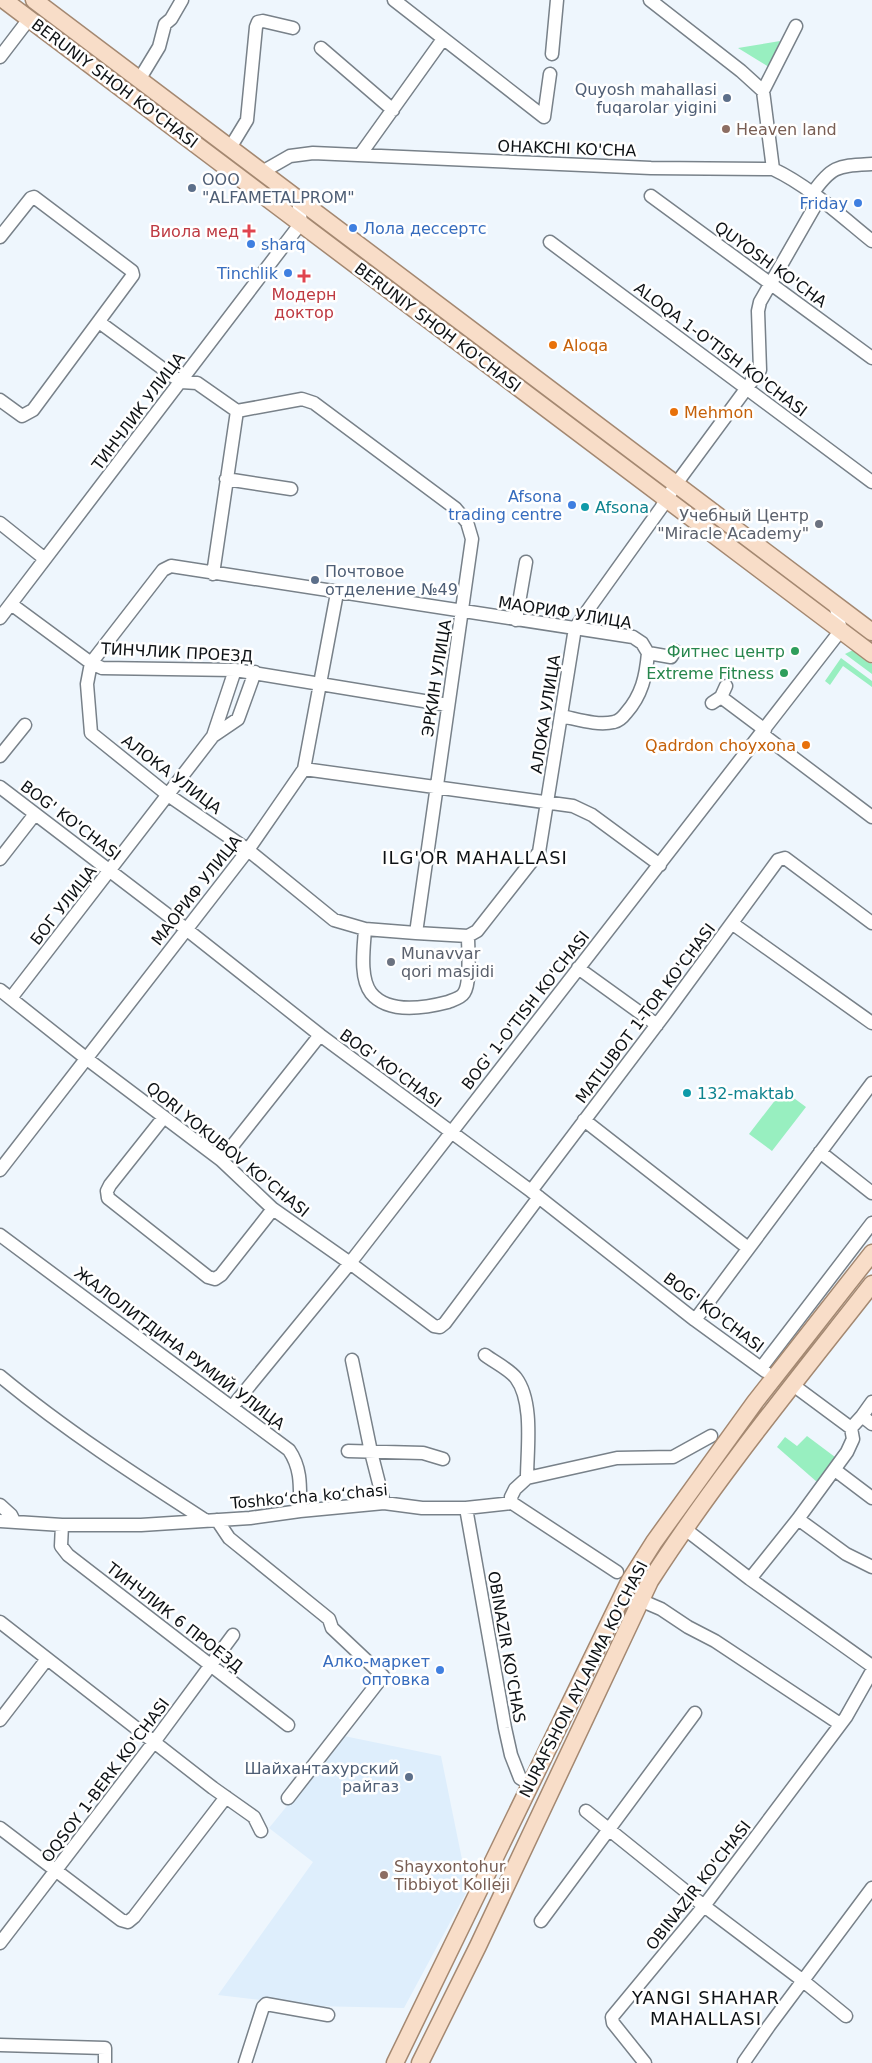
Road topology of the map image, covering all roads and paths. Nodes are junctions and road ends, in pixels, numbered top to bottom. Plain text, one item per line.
1 (4, 0) edge
2 (34, 0) edge
3 (182, 0) edge
4 (394, 0) edge
5 (557, 0) edge
6 (650, 0) edge
7 (29, 19) junction
8 (796, 26) dead end
9 (293, 28) dead end
10 (443, 39) junction
11 (321, 48) dead end
12 (552, 54) dead end
13 (0, 57) edge
14 (550, 74) dead end
15 (139, 80) junction
16 (763, 91) junction
17 (393, 110) junction
18 (230, 148) junction
19 (360, 156) junction
20 (872, 164) edge
21 (773, 169) junction
22 (262, 172) junction
23 (651, 196) dead end
24 (815, 196) junction
25 (298, 199) junction
26 (301, 223) junction
27 (333, 226) junction
28 (0, 237) edge
29 (872, 240) edge
30 (550, 242) dead end
31 (771, 284) junction
32 (99, 322) junction
33 (872, 358) edge
34 (181, 382) junction
35 (747, 388) junction
36 (0, 400) edge
37 (237, 411) junction
38 (226, 478) junction
39 (872, 482) edge
40 (676, 484) junction
41 (291, 489) dead end
42 (667, 499) junction
43 (0, 523) edge
44 (45, 559) junction
45 (526, 562) dead end
46 (213, 574) junction
47 (337, 593) junction
48 (11, 604) junction
49 (835, 604) junction
50 (463, 612) junction
51 (0, 618) edge
52 (516, 620) junction
53 (575, 628) junction
54 (841, 630) junction
55 (871, 631) edge
56 (675, 651) dead end
57 (648, 653) junction
58 (872, 654) edge
59 (91, 664) junction
60 (235, 670) junction
61 (254, 672) junction
62 (319, 685) junction
63 (720, 696) dead end
64 (448, 705) junction
65 (561, 716) junction
66 (25, 725) dead end
67 (764, 732) junction
68 (213, 736) junction
69 (0, 756) edge
70 (304, 768) junction
71 (0, 787) edge
72 (436, 787) junction
73 (168, 794) junction
74 (547, 802) junction
75 (35, 814) junction
76 (872, 818) edge
77 (248, 850) junction
78 (0, 859) edge
79 (660, 865) junction
80 (110, 870) junction
81 (872, 923) edge
82 (733, 924) junction
83 (186, 929) junction
84 (365, 929) junction
85 (416, 933) junction
86 (468, 936) junction
87 (578, 968) junction
88 (0, 990) edge
89 (11, 998) junction
90 (872, 1023) edge
91 (657, 1025) junction
92 (320, 1035) junction
93 (87, 1059) junction
94 (872, 1083) edge
95 (164, 1117) junction
96 (584, 1120) junction
97 (452, 1132) junction
98 (820, 1152) junction
99 (221, 1160) junction
100 (0, 1170) edge
101 (872, 1193) edge
102 (535, 1194) junction
103 (273, 1209) junction
104 (872, 1222) edge
105 (0, 1235) edge
106 (748, 1248) junction
107 (872, 1253) edge
108 (350, 1262) junction
109 (872, 1284) edge
110 (695, 1320) junction
111 (440, 1326) joint
112 (485, 1355) dead end
113 (352, 1360) dead end
114 (0, 1376) edge
115 (793, 1385) junction
116 (872, 1402) edge
117 (232, 1408) junction
118 (867, 1420) edge
119 (850, 1428) junction
120 (712, 1436) dead end
121 (348, 1452) dead end
122 (371, 1452) junction
123 (442, 1459) dead end
124 (835, 1470) junction
125 (527, 1478) junction
126 (872, 1498) edge
127 (384, 1502) junction
128 (512, 1503) junction
129 (0, 1505) edge
130 (466, 1508) junction
131 (300, 1511) junction
132 (798, 1519) junction
133 (211, 1520) junction
134 (0, 1521) edge
135 (14, 1521) junction
136 (62, 1525) junction
137 (685, 1528) junction
138 (872, 1567) edge
139 (617, 1572) dead end
140 (750, 1579) junction
141 (640, 1600) junction
142 (0, 1622) edge
143 (234, 1635) dead end
144 (47, 1658) junction
145 (212, 1665) junction
146 (872, 1666) edge
147 (872, 1671) edge
148 (695, 1713) dead end
149 (0, 1720) edge
150 (840, 1724) junction
151 (288, 1725) dead end
152 (154, 1742) junction
153 (530, 1784) junction
154 (226, 1797) junction
155 (288, 1798) dead end
156 (586, 1811) dead end
157 (0, 1828) edge
158 (609, 1828) junction
159 (261, 1831) dead end
160 (56, 1872) junction
161 (872, 1888) edge
162 (704, 1906) junction
163 (541, 1921) dead end
164 (0, 1943) edge
165 (802, 1980) junction
166 (328, 2015) dead end
167 (846, 2016) dead end
168 (0, 2045) edge
169 (744, 2062) edge
170 (105, 2063) edge
171 (245, 2063) edge
172 (395, 2063) edge
173 (420, 2063) edge
174 (644, 2063) edge

1 - 7 main road, BERUNIY SHOH KO'CHASI
2 - 15 main road, BERUNIY SHOH KO'CHASI
3 - 15 street
4 - 10 street
5 - 12 street
6 - 16 street
7 - 13 street
7 - 26 main road, BERUNIY SHOH KO'CHASI
8 - 16 street
9 - 18 street
10 - 14 street
10 - 17 street
11 - 17 street
15 - 18 main road, BERUNIY SHOH KO'CHASI
16 - 21 street
17 - 19 street
18 - 22 main road, BERUNIY SHOH KO'CHASI
19 - 21 street, OHAKCHI KO'CHA
19 - 22 street, OHAKCHI KO'CHA
20 - 24 street, АЛОКА УЛИЦА
21 - 24 street
22 - 25 main road, BERUNIY SHOH KO'CHASI
23 - 31 street, QUYOSH KO'CHA
24 - 29 street
24 - 31 street, АЛОКА УЛИЦА
25 - 26 street
25 - 27 main road, BERUNIY SHOH KO'CHASI
26 - 27 street
26 - 34 street, ТИНЧЛИК УЛИЦА
26 - 42 main road, BERUNIY SHOH KO'CHASI
27 - 40 main road, BERUNIY SHOH KO'CHASI
28 - 32 street
30 - 35 street, ALOQA 1-O'TISH KO'CHASI
31 - 33 street, QUYOSH KO'CHA
31 - 35 street, АЛОКА УЛИЦА
32 - 34 street
32 - 36 street
34 - 37 street
34 - 44 street, ТИНЧЛИК УЛИЦА
35 - 39 street, ALOQA 1-O'TISH KO'CHASI
35 - 40 street, АЛОКА УЛИЦА
37 - 38 street
37 - 50 street, ЭРКИН УЛИЦА
38 - 41 street
38 - 46 street
40 - 42 street, АЛОКА УЛИЦА
40 - 49 main road, BERUNIY SHOH KO'CHASI
42 - 53 street, АЛОКА УЛИЦА
42 - 54 main road, BERUNIY SHOH KO'CHASI
43 - 44 street
44 - 48 street, ТИНЧЛИК УЛИЦА
45 - 52 street
46 - 47 street, МАОРИФ УЛИЦА
46 - 59 street, МАОРИФ УЛИЦА
47 - 50 street, МАОРИФ УЛИЦА
47 - 62 street, МАОРИФ УЛИЦА
48 - 51 street, ТИНЧЛИК УЛИЦА
48 - 59 street, ТИНЧЛИК ПРОЕЗД
49 - 54 street
49 - 55 main road, BERUNIY SHOH KO'CHASI
50 - 52 street, МАОРИФ УЛИЦА
50 - 64 street, ЭРКИН УЛИЦА
52 - 53 street, МАОРИФ УЛИЦА
53 - 57 street, МАОРИФ УЛИЦА
53 - 65 street, АЛОКА УЛИЦА
54 - 55 street
54 - 58 main road, BERUNIY SHOH KO'CHASI
54 - 67 street, BOG' 1-O'TISH KO'CHASI
56 - 57 street
57 - 65 street
59 - 60 street, ТИНЧЛИК ПРОЕЗД
59 - 73 street, АЛОКА УЛИЦА
60 - 61 street, ТИНЧЛИК ПРОЕЗД
60 - 68 street, БОГ УЛИЦА
61 - 62 street, ТИНЧЛИК ПРОЕЗД
61 - 68 street, БОГ УЛИЦА
62 - 64 street, ТИНЧЛИК ПРОЕЗД
62 - 70 street, МАОРИФ УЛИЦА
63 - 67 street
64 - 72 street, ЭРКИН УЛИЦА
65 - 74 street, АЛОКА УЛИЦА
66 - 69 street
67 - 76 street
67 - 79 street, BOG' 1-O'TISH KO'CHASI
68 - 73 street, БОГ УЛИЦА
70 - 72 street
70 - 77 street, МАОРИФ УЛИЦА
71 - 75 street, BOG' KO'CHASI
72 - 74 street
72 - 85 street, ЭРКИН УЛИЦА
73 - 77 street, АЛОКА УЛИЦА
73 - 80 street, БОГ УЛИЦА
74 - 79 street
74 - 86 street, АЛОКА УЛИЦА
75 - 78 street
75 - 80 street, BOG' KO'CHASI
77 - 83 street, МАОРИФ УЛИЦА
77 - 84 street, АЛОКА УЛИЦА
79 - 87 street, BOG' 1-O'TISH KO'CHASI
80 - 83 street, BOG' KO'CHASI
80 - 89 street, БОГ УЛИЦА
81 - 82 street, MATLUBOT 1-TOR KO'CHASI
82 - 90 street
82 - 91 street, MATLUBOT 1-TOR KO'CHASI
83 - 92 street, BOG' KO'CHASI
83 - 93 street, МАОРИФ УЛИЦА
84 - 85 street, АЛОКА УЛИЦА
84 - 86 street
85 - 86 street, АЛОКА УЛИЦА
87 - 91 street
87 - 97 street, BOG' 1-O'TISH KO'CHASI
88 - 89 street, QORI YOKUBOV KO'CHASI
89 - 93 street, QORI YOKUBOV KO'CHASI
91 - 96 street, MATLUBOT 1-TOR KO'CHASI
92 - 97 street, BOG' KO'CHASI
92 - 99 street
93 - 95 street, QORI YOKUBOV KO'CHASI
93 - 100 street, МАОРИФ УЛИЦА
94 - 98 street
95 - 99 street, QORI YOKUBOV KO'CHASI
95 - 103 street
96 - 102 street, MATLUBOT 1-TOR KO'CHASI
96 - 106 street
97 - 102 street, BOG' KO'CHASI
97 - 108 street, BOG' 1-O'TISH KO'CHASI
98 - 101 street
98 - 106 street
99 - 103 street, QORI YOKUBOV KO'CHASI
102 - 110 street, BOG' KO'CHASI
102 - 111 street, MATLUBOT 1-TOR KO'CHASI
103 - 108 street, QORI YOKUBOV KO'CHASI
104 - 110 street, BOG' KO'CHASI
105 - 117 street, ЖАЛОЛИТДИНА РУМИЙ УЛИЦА
106 - 110 street
107 - 153 main road, NURAFSHON AYLANMA KO'CHASI
108 - 111 street, QORI YOKUBOV KO'CHASI
108 - 117 street, BOG' 1-O'TISH KO'CHASI
109 - 115 main road, NURAFSHON AYLANMA KO'CHASI
112 - 125 street
113 - 122 street
114 - 133 street
115 - 119 street
115 - 137 main road, NURAFSHON AYLANMA KO'CHASI
116 - 118 street
117 - 131 street, ЖАЛОЛИТДИНА РУМИЙ УЛИЦА
118 - 119 street
119 - 124 street
120 - 125 street
121 - 122 street
122 - 123 street
122 - 127 street
124 - 126 street
124 - 132 street
125 - 128 street
127 - 130 street, Toshkoʻcha koʻchasi
127 - 131 street, Toshkoʻcha koʻchasi
128 - 130 street, Toshkoʻcha koʻchasi
128 - 139 street
129 - 135 street
130 - 153 street, OBINAZIR KO'CHAS
131 - 133 street, Toshkoʻcha koʻchasi
132 - 138 street
132 - 140 street
133 - 136 street, Toshkoʻcha koʻchasi
133 - 155 street
134 - 135 street, Toshkoʻcha koʻchasi
135 - 136 street, Toshkoʻcha koʻchasi
136 - 145 street, ТИНЧЛИК 6 ПРОЕЗД
137 - 140 street
137 - 141 main road, NURAFSHON AYLANMA KO'CHASI
140 - 146 street
141 - 150 street
141 - 173 main road, NURAFSHON AYLANMA KO'CHASI
142 - 144 street
143 - 145 street, OQSOY 1-BERK KO'CHASI
144 - 149 street
144 - 152 street
145 - 151 street, ТИНЧЛИК 6 ПРОЕЗД
145 - 152 street, OQSOY 1-BERK KO'CHASI
147 - 150 street, OBINAZIR KO'CHASI
148 - 158 street
150 - 162 street, OBINAZIR KO'CHASI
152 - 154 street
152 - 160 street, OQSOY 1-BERK KO'CHASI
153 - 172 main road, NURAFSHON AYLANMA KO'CHASI
154 - 159 street
154 - 160 street
156 - 158 street
157 - 160 street
158 - 162 street
158 - 163 street
160 - 164 street, OQSOY 1-BERK KO'CHASI
161 - 165 street
162 - 165 street
162 - 174 street, OBINAZIR KO'CHASI
165 - 167 street
165 - 169 street
166 - 171 street
168 - 170 street

